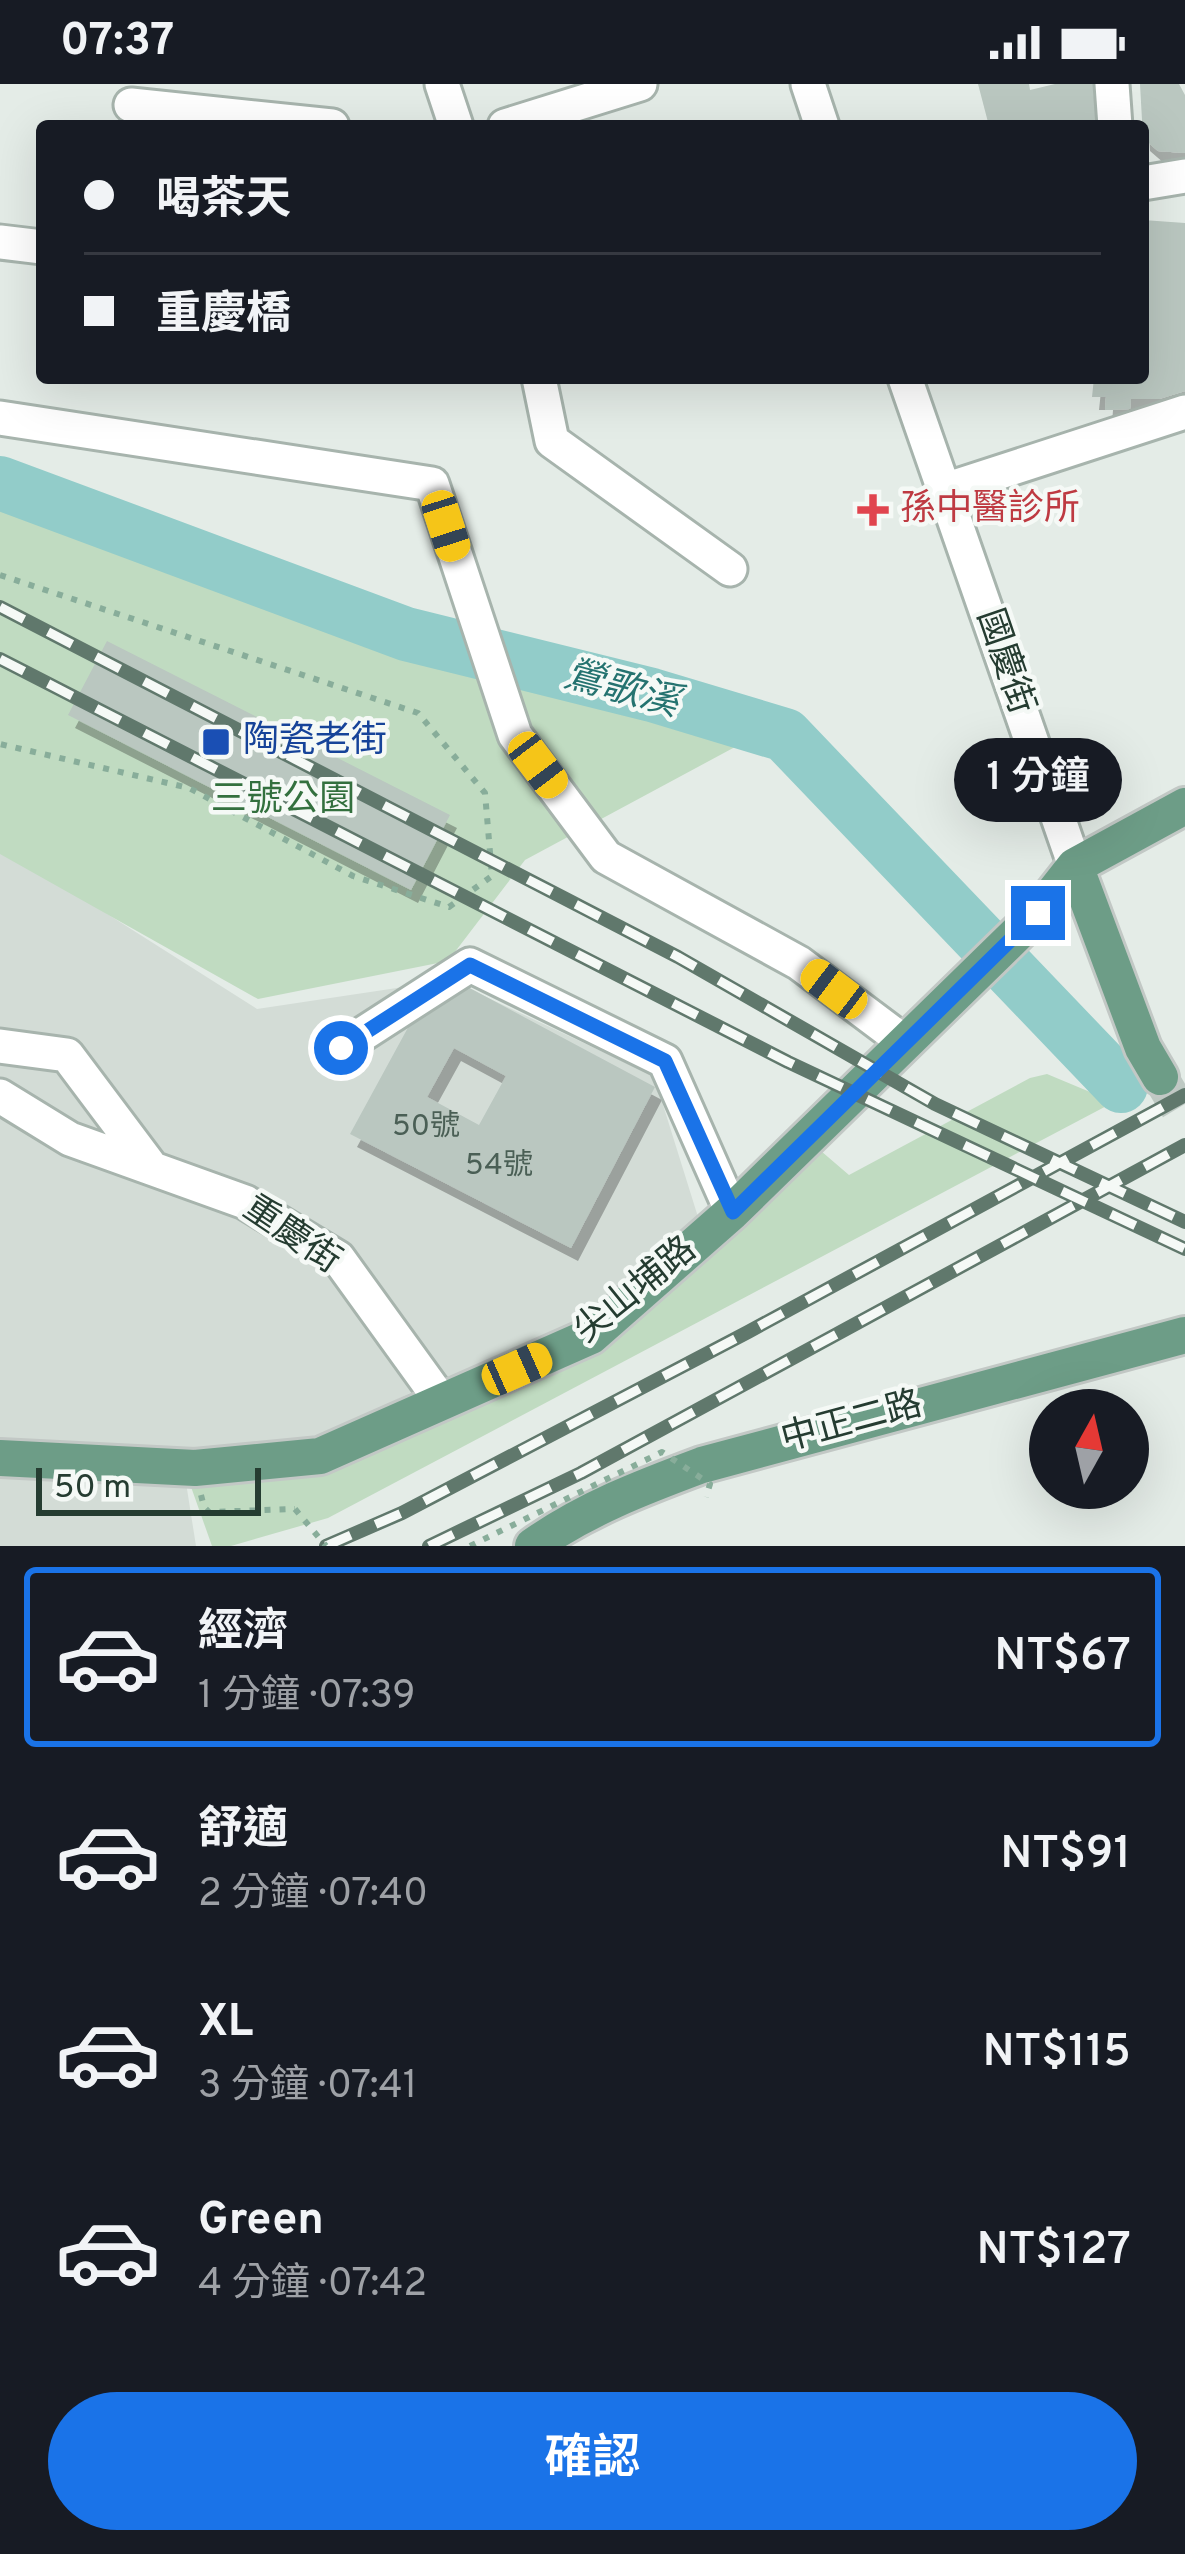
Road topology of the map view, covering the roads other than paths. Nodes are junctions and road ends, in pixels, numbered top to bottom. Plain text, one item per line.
1 (442, 84) edge
2 (640, 84) edge
3 (808, 84) edge
4 (1112, 84) edge
5 (131, 105) edge
6 (275, 120) edge
7 (454, 120) edge
8 (525, 120) edge
9 (820, 120) edge
10 (1115, 120) edge
11 (1185, 176) edge
12 (1149, 183) edge
13 (0, 242) edge
14 (36, 246) edge
15 (540, 384) edge
16 (907, 384) edge
17 (1185, 412) edge
18 (0, 418) edge
19 (945, 490) junction
20 (730, 569) dead end
21 (1185, 806) edge
22 (1075, 866) junction
23 (903, 1041) junction
24 (0, 1046) edge
25 (341, 1048) dead end
26 (1160, 1078) tunnel mouth
27 (0, 1096) edge
28 (153, 1169) junction
29 (733, 1212) junction
30 (1185, 1335) edge
31 (442, 1402) junction
32 (0, 1458) edge
33 (533, 1546) edge

1 - 7 street
2 - 8 street
3 - 9 street
4 - 10 street
5 - 6 street
11 - 12 street
13 - 14 street
15 - 20 street
16 - 19 street, 國慶街
17 - 19 street
18 - 23 street
19 - 22 street, 國慶街
21 - 22 main road
22 - 23 main road, 尖山埔路
22 - 26 main road, 國慶街
23 - 29 main road, 尖山埔路
24 - 28 street
25 - 29 street
27 - 28 street, 重慶街
28 - 31 street, 重慶街
29 - 31 main road, 尖山埔路
30 - 33 main road, 中正二路
31 - 32 main road, 尖山埔路

